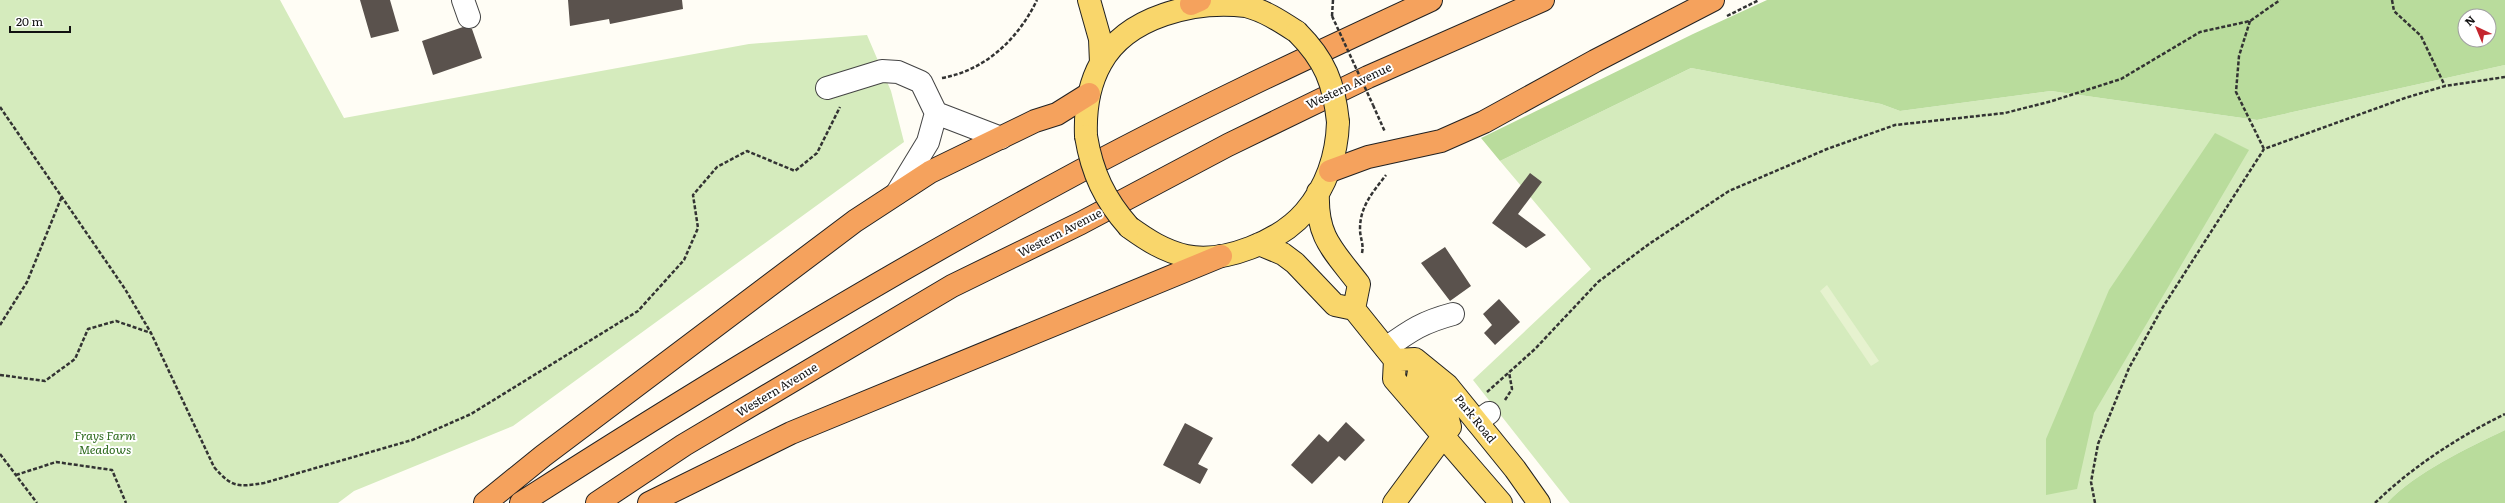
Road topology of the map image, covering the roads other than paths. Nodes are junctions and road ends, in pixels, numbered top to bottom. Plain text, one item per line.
1 (1088, 0) edge
2 (1431, 0) edge
3 (1543, 0) edge
4 (1713, 0) edge
5 (1196, 2) edge
6 (1159, 5) edge
7 (1101, 63) junction
8 (827, 88) dead end
9 (1089, 94) junction
10 (936, 113) junction
11 (1001, 138) junction
12 (1330, 171) junction
13 (1318, 192) junction
14 (897, 193) junction
15 (1259, 244) junction
16 (1221, 256) junction
17 (1354, 309) junction
18 (1453, 314) dead end
19 (1390, 354) junction
20 (1420, 365) junction
21 (1444, 437) junction
22 (485, 503) edge
23 (521, 503) edge
24 (598, 503) edge
25 (649, 503) edge
26 (1394, 503) edge
27 (1501, 503) edge
28 (1539, 503) edge

1 - 7 main road
2 - 23 highway
3 - 24 highway, Western Avenue
4 - 12 highway
5 - 6 main road
5 - 12 main road, bridge
6 - 7 main road
7 - 9 main road
8 - 10 lane
9 - 11 highway
9 - 16 main road, bridge
10 - 11 lane
10 - 14 lane
11 - 14 highway
12 - 13 main road
13 - 15 main road
13 - 17 main road
14 - 22 highway
15 - 16 main road
15 - 17 main road
16 - 25 highway
17 - 19 main road
18 - 19 lane
19 - 20 main road, Park Road
19 - 21 main road
20 - 21 main road
20 - 28 main road, Park Road
21 - 26 main road
21 - 27 main road

